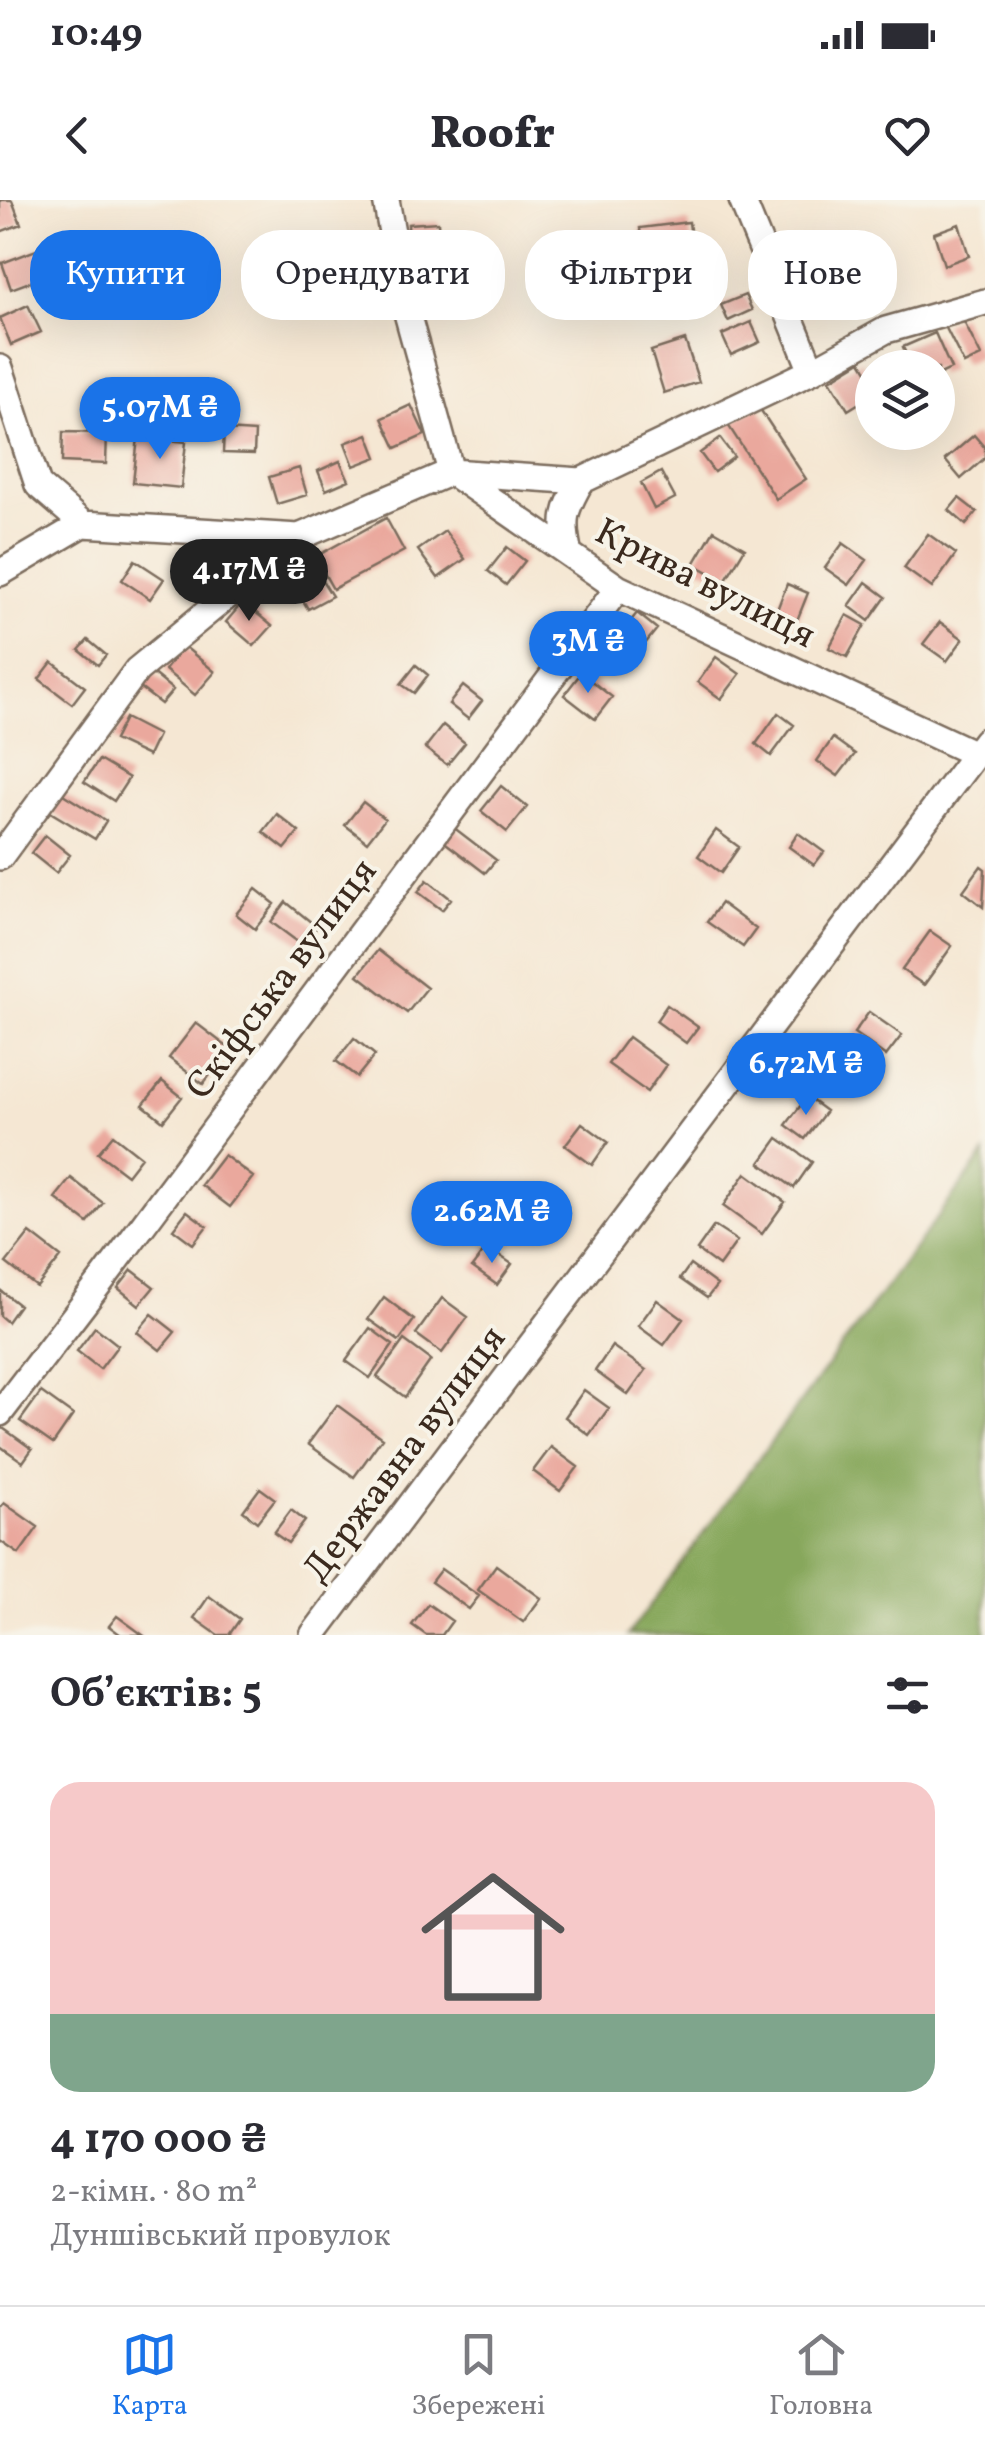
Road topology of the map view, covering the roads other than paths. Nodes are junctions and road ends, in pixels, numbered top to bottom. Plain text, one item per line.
1 (386, 200) edge
2 (742, 200) edge
3 (985, 302) edge
4 (0, 368) edge
5 (812, 370) junction
6 (451, 472) junction
7 (582, 481) junction
8 (83, 524) junction
9 (300, 537) junction
10 (569, 554) junction
11 (0, 572) edge
12 (618, 588) junction
13 (980, 748) edge
14 (0, 857) edge
15 (0, 1413) edge
16 (313, 1635) edge

1 - 6 street
2 - 5 street
3 - 5 street
4 - 8 street
5 - 7 street
6 - 7 street
6 - 9 street
6 - 10 street, Крива вулиця
7 - 10 street
8 - 9 street
8 - 11 street
9 - 14 street
10 - 12 street, Крива вулиця
12 - 13 street, Крива вулиця
12 - 15 street, Скіфська вулиця
13 - 16 street, Державна вулиця

